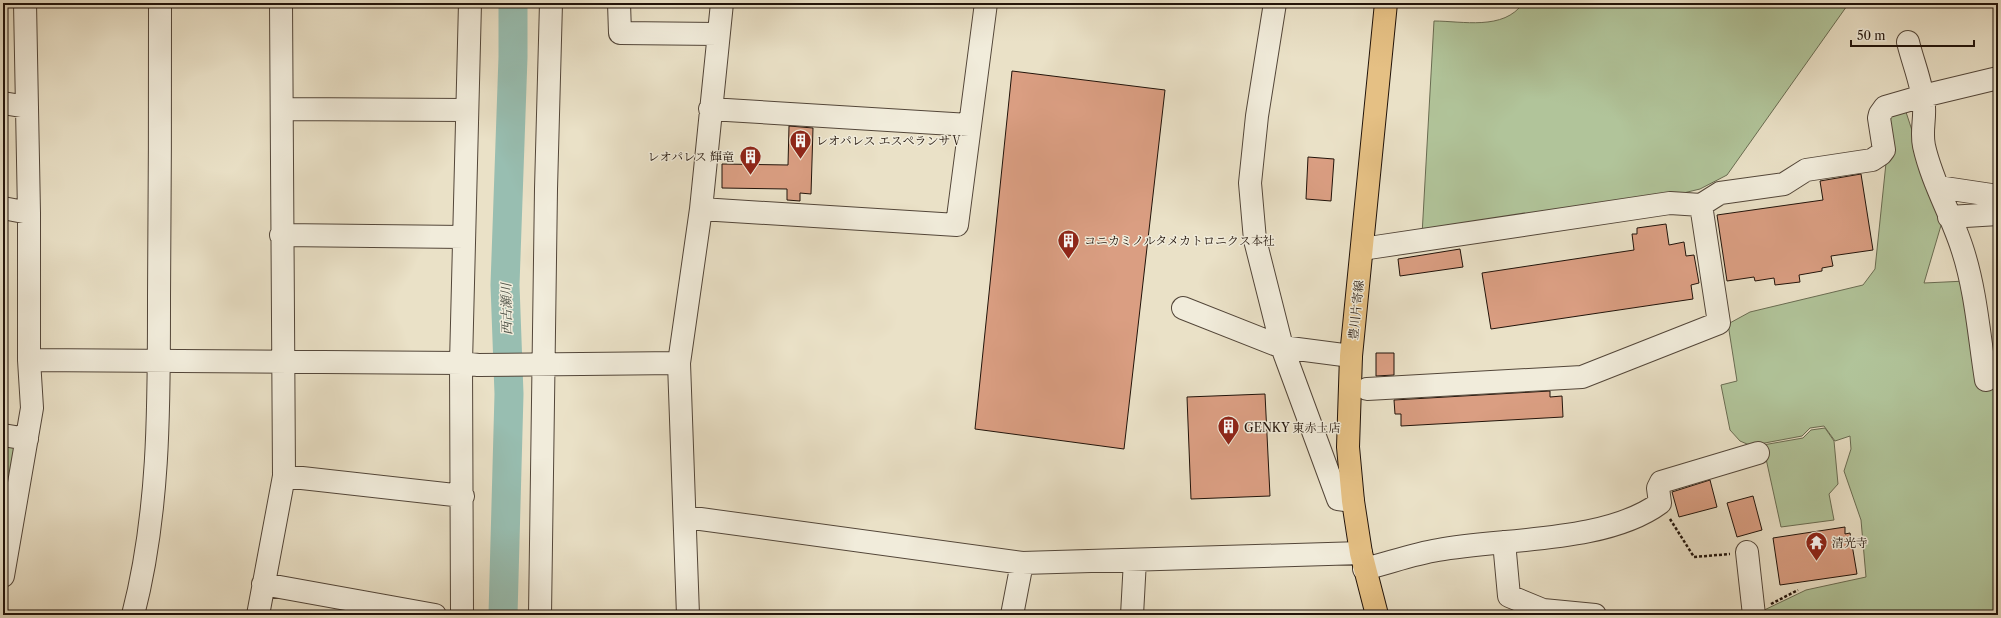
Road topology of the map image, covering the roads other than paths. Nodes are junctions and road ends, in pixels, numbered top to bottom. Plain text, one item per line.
1 (24, 3) edge
2 (160, 3) edge
3 (281, 3) edge
4 (470, 3) edge
5 (551, 3) edge
6 (619, 3) edge
7 (722, 3) edge
8 (986, 3) edge
9 (1271, 3) edge
10 (1275, 3) edge
11 (1386, 3) edge
12 (718, 34) junction
13 (1908, 42) dead end
14 (1998, 78) edge
15 (1923, 96) junction
16 (3, 103) edge
17 (26, 108) junction
18 (282, 109) junction
19 (710, 109) junction
20 (467, 110) junction
21 (969, 125) junction
22 (1938, 187) junction
23 (1998, 196) edge
24 (1701, 206) junction
25 (3, 208) edge
26 (700, 208) junction
27 (29, 213) junction
28 (1998, 214) edge
29 (1949, 217) junction
30 (281, 235) junction
31 (464, 237) junction
32 (1362, 250) junction
33 (1183, 308) dead end
34 (1282, 347) junction
35 (1351, 356) junction
36 (29, 360) junction
37 (159, 360) junction
38 (282, 361) junction
39 (679, 363) junction
40 (470, 364) junction
41 (537, 364) junction
42 (1986, 380) dead end
43 (1367, 389) dead end
44 (3, 434) edge
45 (27, 439) junction
46 (1758, 453) dead end
47 (284, 476) junction
48 (463, 496) junction
49 (1353, 501) junction
50 (686, 517) junction
51 (1504, 542) junction
52 (1747, 552) road end
53 (1135, 560) junction
54 (1362, 561) junction
55 (1022, 563) junction
56 (3, 576) edge
57 (264, 584) junction
58 (1754, 614) edge
59 (133, 615) edge
60 (258, 615) edge
61 (435, 615) edge
62 (462, 615) edge
63 (540, 615) edge
64 (688, 615) edge
65 (1012, 615) edge
66 (1132, 615) edge
67 (1377, 615) edge
68 (1595, 615) edge

1 - 17 street
2 - 37 street
3 - 18 street
4 - 20 street
5 - 41 street
6 - 12 street
7 - 12 street
8 - 21 street
9 - 10 street
10 - 34 street
11 - 32 main road, 豊川片寄線
12 - 19 street
13 - 15 street
14 - 15 street
15 - 22 street
15 - 24 street
16 - 17 street
17 - 27 street
18 - 20 street
18 - 30 street
19 - 21 street
19 - 26 street
20 - 31 street
21 - 26 street
22 - 23 street
22 - 29 street
24 - 32 street
24 - 43 street
25 - 27 street
26 - 39 street
27 - 36 street
28 - 29 street
29 - 42 street
30 - 31 street
30 - 38 street
31 - 40 street
32 - 35 main road, 豊川片寄線
33 - 34 street
34 - 35 street
34 - 49 street
35 - 49 main road, 豊川片寄線
36 - 37 street
36 - 45 street
37 - 38 street
37 - 59 street
38 - 40 street
38 - 47 street
39 - 41 street
39 - 50 street
40 - 41 street
40 - 48 street
41 - 63 street
44 - 45 street
45 - 56 street
46 - 51 street
47 - 48 street
47 - 57 street
48 - 62 street
49 - 54 main road, 豊川片寄線
50 - 55 street
50 - 64 street
51 - 54 street
51 - 68 street
52 - 58 street
53 - 54 street
53 - 55 street
53 - 66 street
54 - 67 main road, 豊川片寄線
55 - 65 street
57 - 60 street
57 - 61 street

